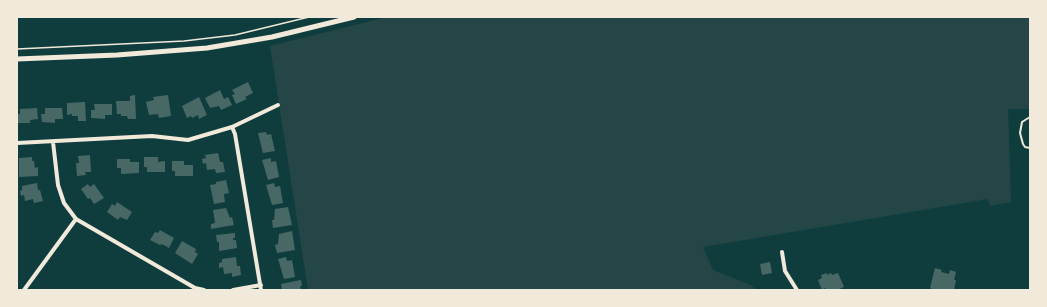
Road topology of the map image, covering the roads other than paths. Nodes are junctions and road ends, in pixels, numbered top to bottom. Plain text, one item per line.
1 (354, 17) edge
2 (17, 59) edge
3 (278, 105) dead end
4 (1030, 117) edge
5 (232, 127) junction
6 (54, 142) junction
7 (17, 143) edge
8 (1030, 148) edge
9 (76, 219) junction
10 (782, 252) dead end
11 (261, 288) edge
12 (24, 290) edge
13 (204, 290) edge
14 (233, 290) edge
15 (797, 290) edge

1 - 2 street
3 - 5 street
4 - 8 lane
5 - 6 street
5 - 11 street
6 - 7 street
6 - 9 street
9 - 12 street
9 - 13 street
10 - 15 street
11 - 14 street

